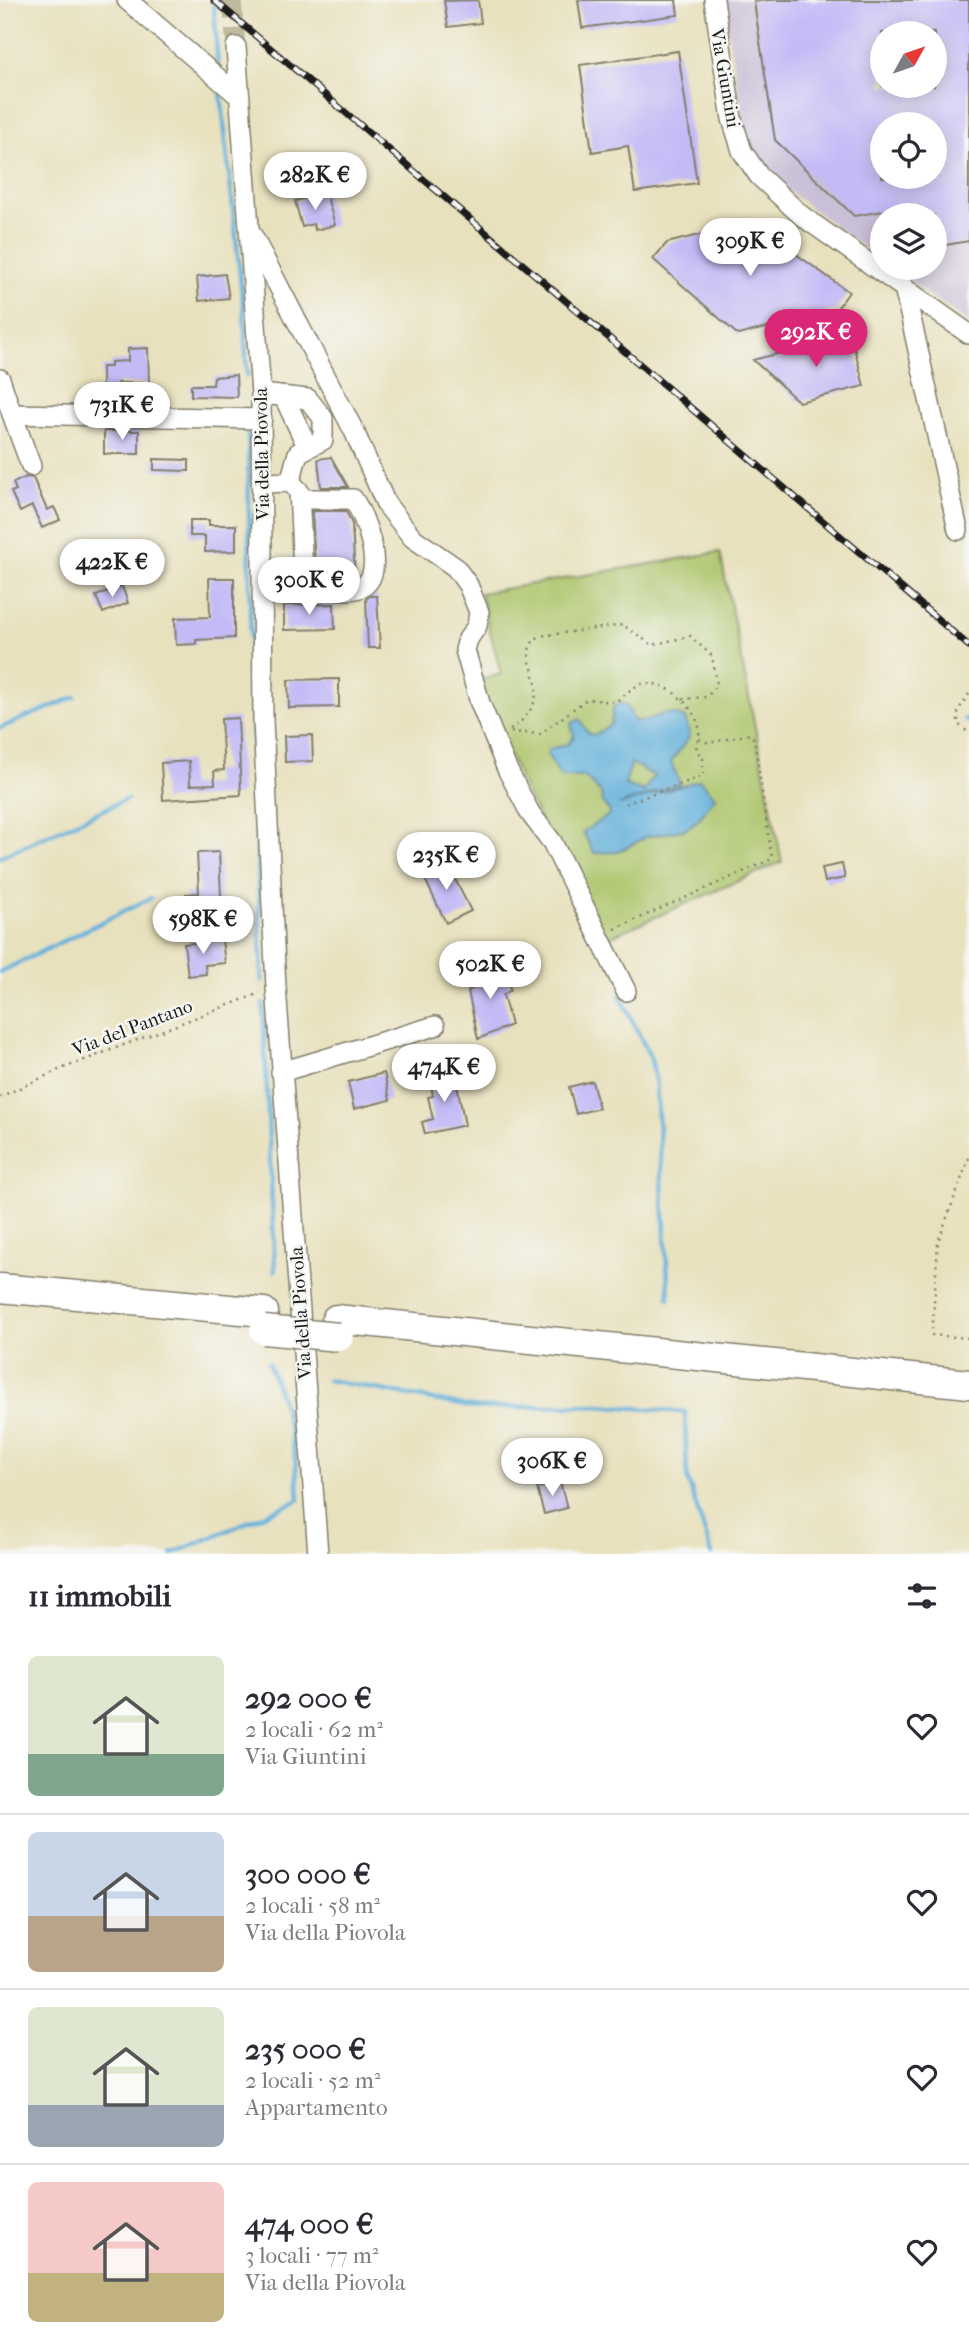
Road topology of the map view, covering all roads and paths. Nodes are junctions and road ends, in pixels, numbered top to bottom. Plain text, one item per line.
1 (127, 0) edge
2 (714, 0) edge
3 (236, 47) tunnel mouth
4 (240, 97) junction
5 (248, 228) junction
6 (904, 287) junction
7 (969, 334) edge
8 (0, 379) edge
9 (261, 394) junction
10 (12, 414) junction
11 (262, 419) junction
12 (31, 466) dead end
13 (262, 483) junction
14 (295, 491) junction
15 (958, 530) dead end
16 (299, 577) junction
17 (262, 578) junction
18 (969, 694) edge
19 (681, 699) junction
20 (969, 733) edge
21 (699, 739) junction
22 (644, 791) dead end
23 (647, 796) junction
24 (622, 805) dead end
25 (598, 936) junction
26 (276, 987) junction
27 (626, 991) dead end
28 (435, 1026) dead end
29 (281, 1072) junction
30 (0, 1097) edge
31 (969, 1158) edge
32 (0, 1288) edge
33 (0, 1305) edge
34 (264, 1320) junction
35 (337, 1328) junction
36 (969, 1338) edge
37 (969, 1384) edge
38 (969, 1402) edge
39 (318, 1554) edge

1 - 4 street
2 - 6 street, Via Giuntini
3 - 4 street, Via della Piovola
4 - 5 street, Via della Piovola
5 - 9 street, Via della Piovola
5 - 25 street
6 - 7 street, Via Giuntini
6 - 15 street
8 - 10 street
9 - 11 street, Via della Piovola
9 - 14 street
10 - 11 street
10 - 12 street
11 - 13 street, Via della Piovola
13 - 14 street
13 - 17 street, Via della Piovola
14 - 16 street
14 - 16 street
16 - 17 street
17 - 26 street, Via della Piovola
18 - 20 path
19 - 19 path
19 - 21 path
21 - 23 path
21 - 25 path
22 - 23 path
23 - 24 path
25 - 27 street
26 - 29 street, Via della Piovola
26 - 30 path, Via del Pantano
28 - 29 street
29 - 39 street, Via della Piovola
31 - 36 path
32 - 34 highway
33 - 34 highway
34 - 35 highway
35 - 37 highway
35 - 38 highway

